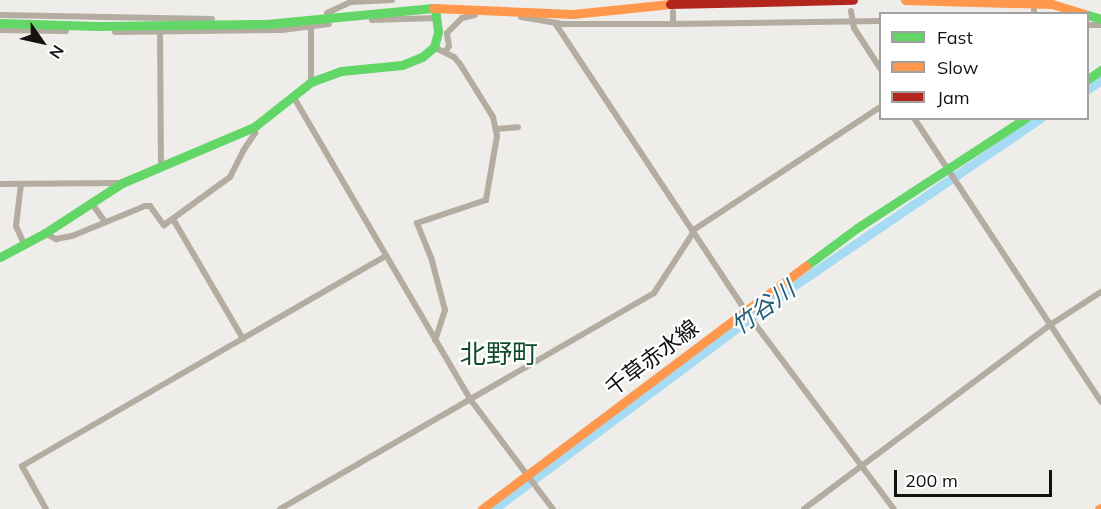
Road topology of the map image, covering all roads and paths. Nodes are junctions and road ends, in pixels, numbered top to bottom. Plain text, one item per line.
1 (392, 0) edge
2 (853, 0) edge
3 (905, 0) edge
4 (435, 8) edge
5 (851, 11) dead end
6 (673, 12) dead end
7 (1079, 12) edge
8 (0, 15) edge
9 (851, 21) junction
10 (879, 21) edge
11 (555, 22) junction
12 (0, 23) edge
13 (673, 24) junction
14 (311, 26) junction
15 (160, 29) junction
16 (0, 30) edge
17 (434, 47) junction
18 (445, 52) junction
19 (879, 66) edge
20 (311, 82) junction
21 (294, 96) junction
22 (879, 109) edge
23 (915, 120) edge
24 (1023, 120) edge
25 (254, 126) junction
26 (518, 127) dead end
27 (497, 129) junction
28 (161, 166) junction
29 (948, 169) junction
30 (122, 183) junction
31 (0, 184) edge
32 (21, 184) junction
33 (91, 202) junction
34 (173, 219) junction
35 (105, 222) junction
36 (693, 232) junction
37 (45, 233) junction
38 (24, 244) junction
39 (386, 256) junction
40 (0, 257) edge
41 (1101, 292) edge
42 (746, 312) junction
43 (1050, 325) junction
44 (243, 339) junction
45 (435, 340) junction
46 (470, 399) junction
47 (1101, 402) edge
48 (861, 466) junction
49 (529, 476) junction
50 (46, 509) edge
51 (280, 509) edge
52 (482, 509) edge
53 (553, 509) edge
54 (804, 509) edge
55 (894, 509) edge

1 - 8 street
2 - 4 main road
3 - 7 main road
4 - 14 street
4 - 15 main road
4 - 17 main road
5 - 9 street
6 - 13 street
9 - 10 street
9 - 13 street
9 - 19 street
11 - 13 street
11 - 18 street
11 - 36 street
12 - 15 main road
14 - 15 street
14 - 20 street
15 - 16 street
15 - 28 street
17 - 18 street
17 - 20 main road
18 - 27 street
20 - 21 main road
21 - 25 main road
21 - 39 street
22 - 36 street
23 - 29 street
24 - 29 main road, 千草赤水線
25 - 28 main road
25 - 34 street
26 - 27 street
27 - 45 street
28 - 30 main road
29 - 42 main road, 千草赤水線
29 - 43 street
30 - 32 street
30 - 33 main road
31 - 32 street
32 - 38 street
33 - 35 street
33 - 37 main road
34 - 35 street
34 - 44 street
35 - 37 street
36 - 42 street
36 - 46 street
37 - 38 main road
38 - 40 main road
39 - 44 street
39 - 45 street
41 - 43 street
42 - 48 street
42 - 49 main road, 千草赤水線
43 - 47 street
43 - 48 street
44 - 50 street
45 - 46 street
46 - 49 street
46 - 51 street
48 - 54 street
48 - 55 street
49 - 52 main road, 千草赤水線
49 - 53 street

